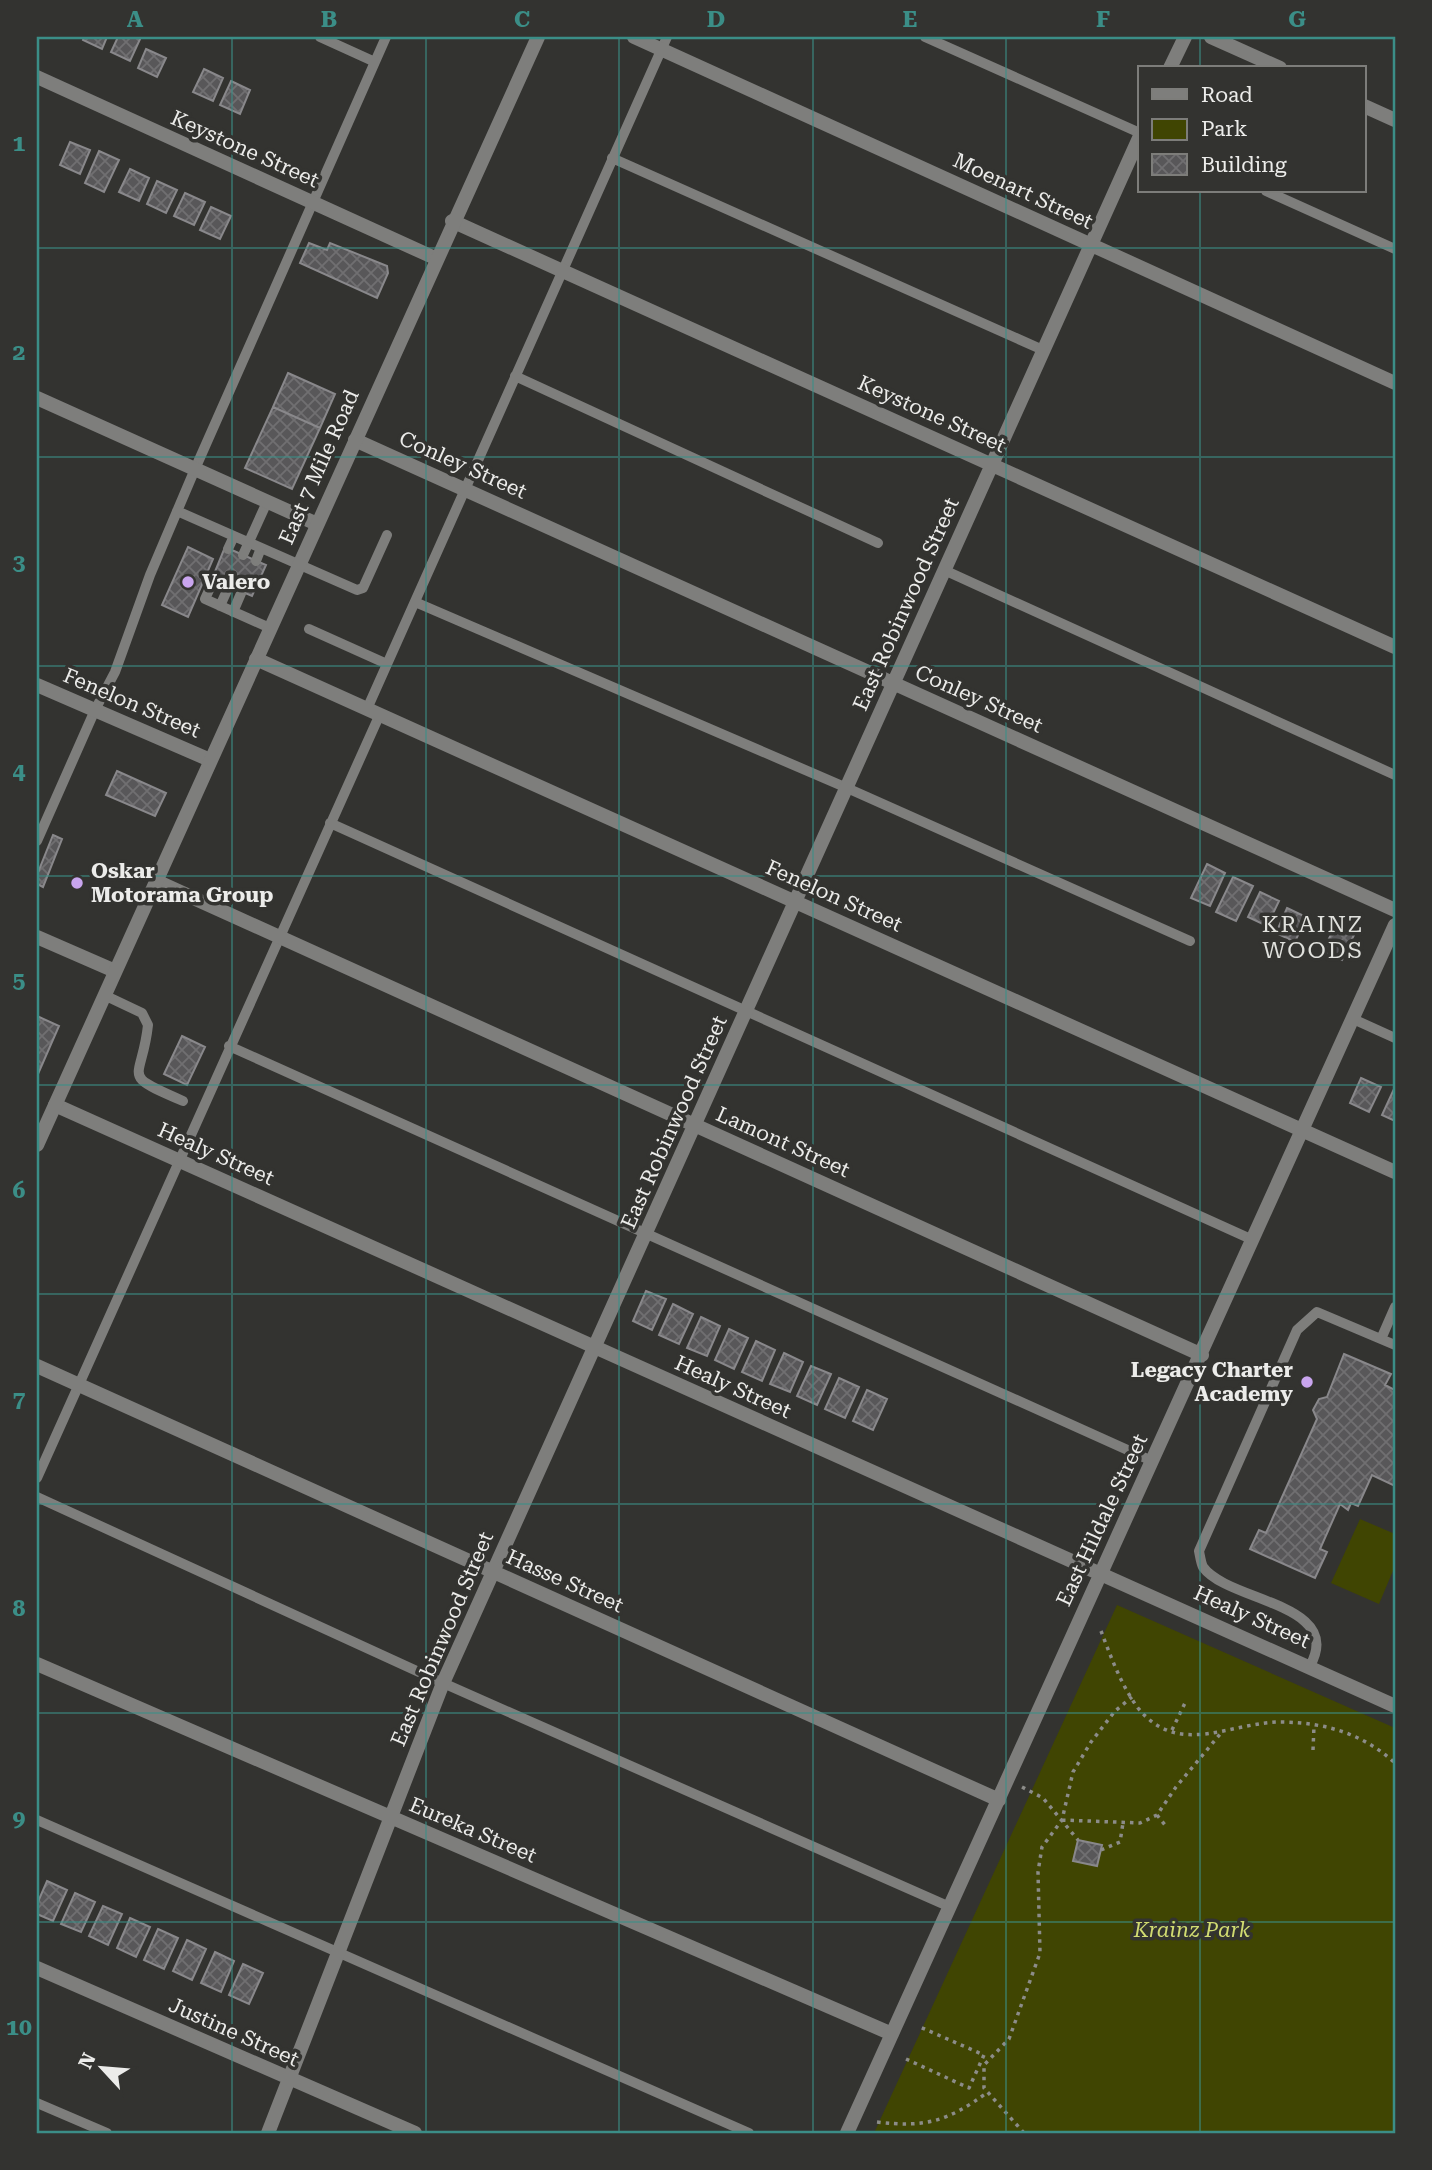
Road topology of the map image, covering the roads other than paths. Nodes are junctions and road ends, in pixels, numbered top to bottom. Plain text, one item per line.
1 (320, 37) edge
2 (386, 37) edge
3 (538, 37) edge
4 (634, 37) edge
5 (925, 37) edge
6 (1185, 37) edge
7 (1210, 37) edge
8 (664, 43) edge
9 (375, 62) junction
10 (1171, 66) edge
11 (1275, 66) edge
12 (37, 77) edge
13 (1366, 107) edge
14 (1395, 120) edge
15 (1138, 134) edge
16 (1138, 140) edge
17 (612, 158) junction
18 (1268, 192) edge
19 (314, 204) junction
20 (452, 221) junction
21 (1091, 246) junction
22 (1395, 249) edge
23 (435, 258) junction
24 (561, 270) junction
25 (1043, 351) junction
26 (515, 376) junction
27 (1395, 383) edge
28 (37, 398) edge
29 (355, 440) junction
30 (992, 464) junction
31 (195, 469) junction
32 (466, 490) junction
33 (267, 502) junction
34 (177, 511) junction
35 (317, 524) junction
36 (387, 535) dead end
37 (233, 536) junction
38 (248, 542) junction
39 (878, 544) dead end
40 (261, 548) junction
41 (228, 549) dead end
42 (243, 555) dead end
43 (256, 561) dead end
44 (299, 565) junction
45 (944, 570) junction
46 (214, 579) dead end
47 (229, 586) dead end
48 (242, 591) dead end
49 (415, 602) junction
50 (220, 606) junction
51 (233, 612) junction
52 (270, 628) junction
53 (309, 629) dead end
54 (1395, 647) edge
55 (256, 659) junction
56 (387, 664) junction
57 (894, 683) junction
58 (37, 684) edge
59 (95, 710) junction
60 (373, 711) junction
61 (211, 760) junction
62 (1395, 775) edge
63 (847, 788) junction
64 (330, 823) junction
65 (37, 841) edge
66 (156, 881) junction
67 (796, 902) junction
68 (1395, 910) edge
69 (1395, 925) edge
70 (37, 937) edge
71 (279, 937) junction
72 (1191, 941) dead end
73 (115, 971) junction
74 (104, 995) junction
75 (747, 1011) junction
76 (1353, 1019) junction
77 (1395, 1038) edge
78 (229, 1046) junction
79 (183, 1101) dead end
80 (55, 1104) junction
81 (696, 1125) junction
82 (1303, 1130) junction
83 (37, 1145) edge
84 (177, 1160) junction
85 (1395, 1172) edge
86 (646, 1234) junction
87 (1253, 1240) junction
88 (1395, 1307) edge
89 (1381, 1339) junction
90 (1395, 1345) edge
91 (594, 1349) junction
92 (1202, 1355) junction
93 (37, 1366) edge
94 (77, 1384) junction
95 (1152, 1461) junction
96 (37, 1478) edge
97 (37, 1497) edge
98 (493, 1572) junction
99 (1101, 1572) junction
100 (37, 1664) edge
101 (1310, 1666) junction
102 (443, 1683) junction
103 (1395, 1706) edge
104 (999, 1800) junction
105 (390, 1817) junction
106 (37, 1819) edge
107 (950, 1907) junction
108 (338, 1952) junction
109 (37, 1968) edge
110 (892, 2034) junction
111 (288, 2078) junction
112 (37, 2103) edge
113 (107, 2133) edge
114 (268, 2133) edge
115 (415, 2133) edge
116 (749, 2133) edge
117 (846, 2133) edge

1 - 9 lane
2 - 9 lane
3 - 20 street, East 7 Mile Road
4 - 8 street, Moenart Street
5 - 15 lane
6 - 10 street
7 - 11 street
8 - 17 lane
8 - 21 street, Moenart Street
9 - 19 lane
12 - 19 street, Keystone Street
13 - 14 street
16 - 21 street, East Robinwood Street
17 - 24 lane
17 - 25 lane
18 - 22 lane
19 - 23 street, Keystone Street
19 - 31 lane
20 - 23 street, East 7 Mile Road
20 - 24 street, Keystone Street
21 - 25 street, East Robinwood Street
21 - 27 street, Moenart Street
23 - 29 street, East 7 Mile Road
24 - 26 lane
24 - 30 street, Keystone Street
25 - 30 street, East Robinwood Street
26 - 32 lane
26 - 39 lane
28 - 31 street
29 - 32 street, Conley Street
29 - 35 street, East 7 Mile Road
30 - 45 street, East Robinwood Street
30 - 54 street, Keystone Street
31 - 33 street
31 - 34 lane
32 - 49 lane
32 - 57 street, Conley Street
33 - 35 street
33 - 38 lane
34 - 37 lane
34 - 59 lane
35 - 44 street, East 7 Mile Road
36 - 44 lane
37 - 38 lane
37 - 41 lane
38 - 40 lane
38 - 42 lane
40 - 43 lane
40 - 44 lane
44 - 52 street, East 7 Mile Road
45 - 57 street, East Robinwood Street
45 - 62 lane
46 - 50 lane
47 - 50 lane
48 - 51 lane
49 - 56 lane
49 - 63 lane
50 - 51 lane
51 - 52 lane
52 - 55 street, East 7 Mile Road
53 - 56 lane
55 - 60 street, Fenelon Street
55 - 61 street, East 7 Mile Road
56 - 60 lane
57 - 63 street, East Robinwood Street
57 - 68 street, Conley Street
58 - 59 street, Fenelon Street
59 - 61 street, Fenelon Street
59 - 65 lane
60 - 64 lane
60 - 67 street, Fenelon Street
61 - 66 street, East 7 Mile Road
63 - 67 street, East Robinwood Street
63 - 72 lane
64 - 71 lane
64 - 75 lane
66 - 71 street, Lamont Street
66 - 73 street, East 7 Mile Road
67 - 75 street, East Robinwood Street
67 - 82 street, Fenelon Street
69 - 76 street, East Hildale Street
70 - 73 street
71 - 78 lane
71 - 81 street, Lamont Street
73 - 74 street, East 7 Mile Road
74 - 79 lane
74 - 80 street, East 7 Mile Road
75 - 81 street, East Robinwood Street
75 - 87 lane
76 - 77 lane
76 - 82 street, East Hildale Street
78 - 84 lane
78 - 86 lane
80 - 83 street, East 7 Mile Road
80 - 84 street, Healy Street
81 - 86 street, East Robinwood Street
81 - 92 street, Lamont Street
82 - 85 street, Fenelon Street
82 - 87 street, East Hildale Street
84 - 91 street, Healy Street
84 - 94 lane
86 - 91 street, East Robinwood Street
86 - 95 lane
87 - 92 street, East Hildale Street
88 - 89 lane
89 - 90 lane
89 - 101 lane
91 - 98 street, East Robinwood Street
91 - 99 street, Healy Street
92 - 95 street, East Hildale Street
93 - 94 street, Hasse Street
94 - 96 lane
94 - 98 street, Hasse Street
95 - 99 street, East Hildale Street
97 - 102 lane
98 - 102 street, East Robinwood Street
98 - 104 street, Hasse Street
99 - 101 street, Healy Street
99 - 104 street, East Hildale Street
100 - 105 street, Eureka Street
101 - 103 street, Healy Street
102 - 105 street, East Robinwood Street
102 - 107 lane
104 - 107 street, East Hildale Street
105 - 108 street, East Robinwood Street
105 - 110 street, Eureka Street
106 - 108 lane
107 - 110 street, East Hildale Street
108 - 111 street, East Robinwood Street
108 - 116 lane
109 - 111 street, Justine Street
110 - 117 street, East Hildale Street
111 - 114 street, East Robinwood Street
111 - 115 street, Justine Street
112 - 113 lane

